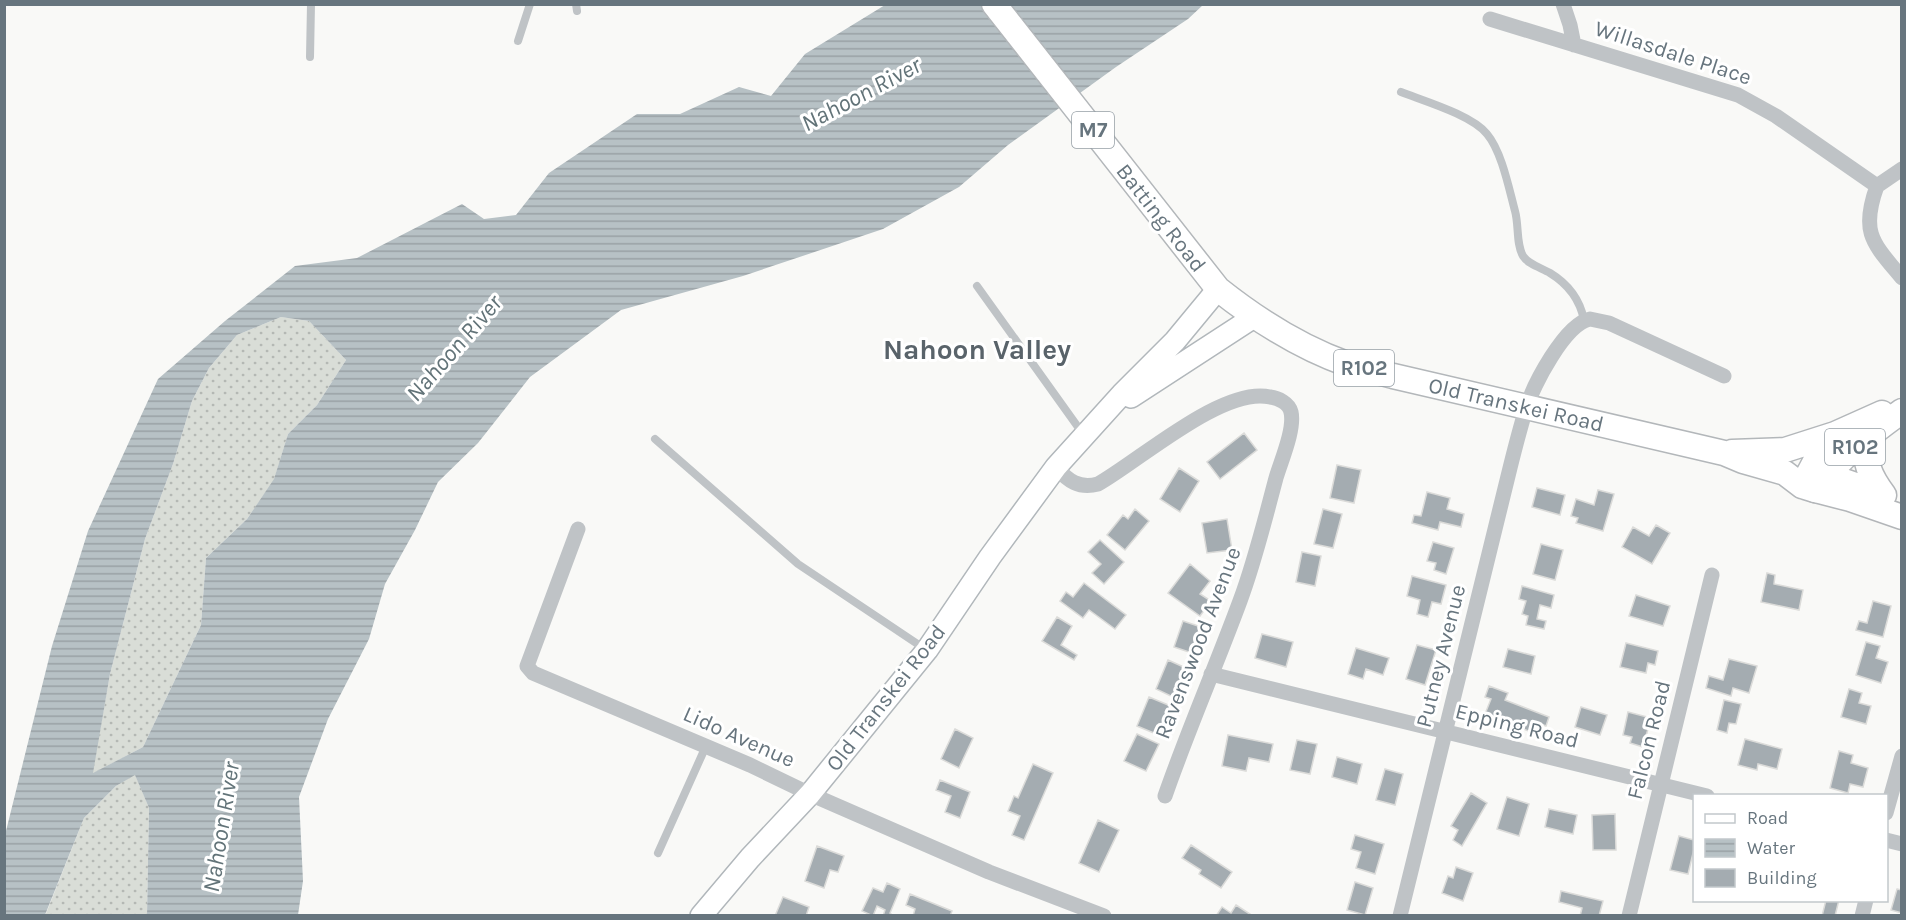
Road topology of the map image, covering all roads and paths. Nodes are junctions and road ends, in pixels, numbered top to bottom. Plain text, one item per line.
1 (311, 4) edge
2 (530, 4) edge
3 (994, 4) edge
4 (1563, 4) edge
5 (1490, 19) dead end
6 (518, 41) dead end
7 (1574, 45) junction
8 (310, 57) dead end
9 (1401, 92) dead end
10 (1902, 169) edge
11 (1877, 186) junction
12 (1192, 256) joint
13 (1902, 278) edge
14 (977, 286) dead end
15 (1218, 289) junction
16 (1254, 317) junction
17 (1584, 320) junction
18 (1724, 376) dead end
19 (1526, 407) junction
20 (1902, 410) edge
21 (1104, 415) junction
22 (1835, 434) junction
23 (1084, 435) junction
24 (1866, 437) junction
25 (654, 439) dead end
26 (1724, 453) junction
27 (1056, 467) junction
28 (1808, 478) junction
29 (1893, 497) edge
30 (1902, 517) edge
31 (578, 529) dead end
32 (1712, 575) dead end
33 (927, 650) junction
34 (1212, 674) junction
35 (1445, 732) junction
36 (706, 746) junction
37 (1902, 756) edge
38 (1662, 784) junction
39 (810, 794) junction
40 (1703, 794) edge
41 (1164, 796) dead end
42 (1888, 809) edge
43 (658, 853) dead end
44 (701, 915) edge
45 (1104, 915) edge
46 (1400, 915) edge
47 (1629, 915) edge

1 - 8 lane
2 - 6 lane
3 - 12 main road, Batting Road / M7
4 - 7 street, Willasdale Place
5 - 7 street, Willasdale Place
7 - 11 street, Willasdale Place
9 - 17 lane
10 - 11 street
11 - 13 street
12 - 15 main road, Batting Road / R102
14 - 23 lane
15 - 16 main road, Old Transkei Road / R102
15 - 21 main road, Old Transkei Road
16 - 19 main road, Old Transkei Road / R102
16 - 21 main road, Old Transkei Road
17 - 18 street
17 - 19 street, Putney Avenue
19 - 26 main road, Old Transkei Road / R102
19 - 35 street, Putney Avenue
20 - 22 main road, R102
20 - 24 main road, R102
21 - 23 main road, Old Transkei Road
22 - 26 main road
22 - 28 main road
23 - 27 main road, Old Transkei Road
24 - 28 main road, R102
24 - 29 main road
25 - 33 lane
26 - 28 main road, Old Transkei Road / R102
27 - 33 main road, Old Transkei Road
27 - 34 street, Ravenswood Avenue
28 - 29 main road
28 - 30 main road
31 - 36 street, Lido Avenue
32 - 38 street, Falcon Road
33 - 39 main road, Old Transkei Road
34 - 35 street, Epping Road
34 - 41 street, Ravenswood Avenue
35 - 38 street, Epping Road
35 - 46 street, Putney Avenue
36 - 39 street, Lido Avenue
36 - 43 lane
37 - 42 street
38 - 40 street, Epping Road
38 - 47 street, Falcon Road
39 - 44 main road, Old Transkei Road
39 - 45 street, Lido Avenue

